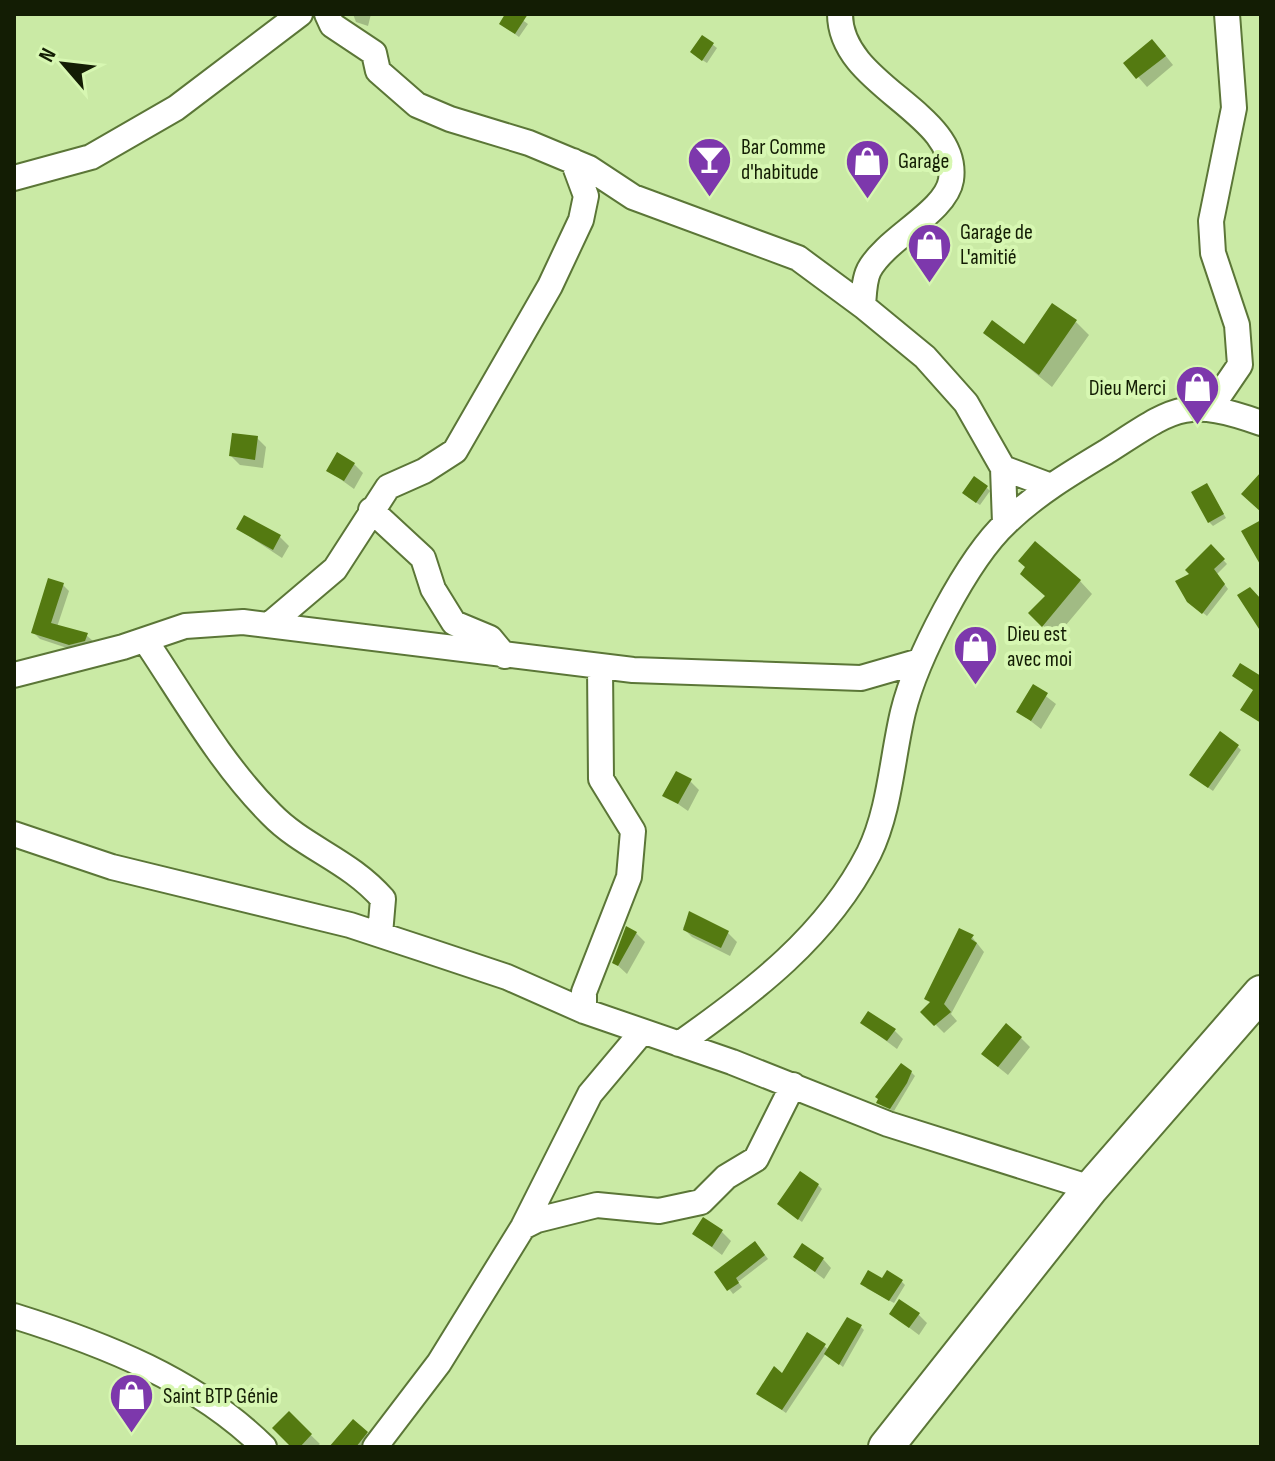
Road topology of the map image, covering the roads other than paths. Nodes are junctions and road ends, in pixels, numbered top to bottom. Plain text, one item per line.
1 (300, 14) edge
2 (327, 14) edge
3 (840, 14) edge
4 (1227, 14) edge
5 (573, 161) junction
6 (14, 178) edge
7 (863, 306) junction
8 (1210, 409) junction
9 (1261, 423) edge
10 (1003, 468) junction
11 (1051, 486) junction
12 (371, 510) junction
13 (1005, 523) junction
14 (269, 625) junction
15 (145, 640) junction
16 (505, 656) junction
17 (920, 661) junction
18 (600, 667) junction
19 (14, 675) edge
20 (14, 834) edge
21 (380, 934) junction
22 (1261, 993) edge
23 (584, 1011) junction
24 (642, 1032) junction
25 (679, 1044) junction
26 (793, 1085) junction
27 (1091, 1188) junction
28 (523, 1227) junction
29 (14, 1316) edge
30 (264, 1447) edge
31 (375, 1447) edge
32 (886, 1447) edge

1 - 6 street
2 - 5 street
3 - 7 street
4 - 8 street
5 - 7 street
5 - 12 street
7 - 10 street
8 - 9 street
8 - 11 street
10 - 11 street
10 - 13 street
11 - 13 street
12 - 14 street
12 - 16 street
13 - 17 street
14 - 15 street
14 - 16 street
15 - 19 street
15 - 21 street
16 - 18 street
17 - 18 street
17 - 25 street
18 - 23 street
20 - 21 street
21 - 23 street
22 - 27 main road
23 - 24 street
24 - 25 street
24 - 28 street
25 - 26 street
26 - 27 street
26 - 28 street
27 - 32 main road
28 - 31 street
29 - 30 street

